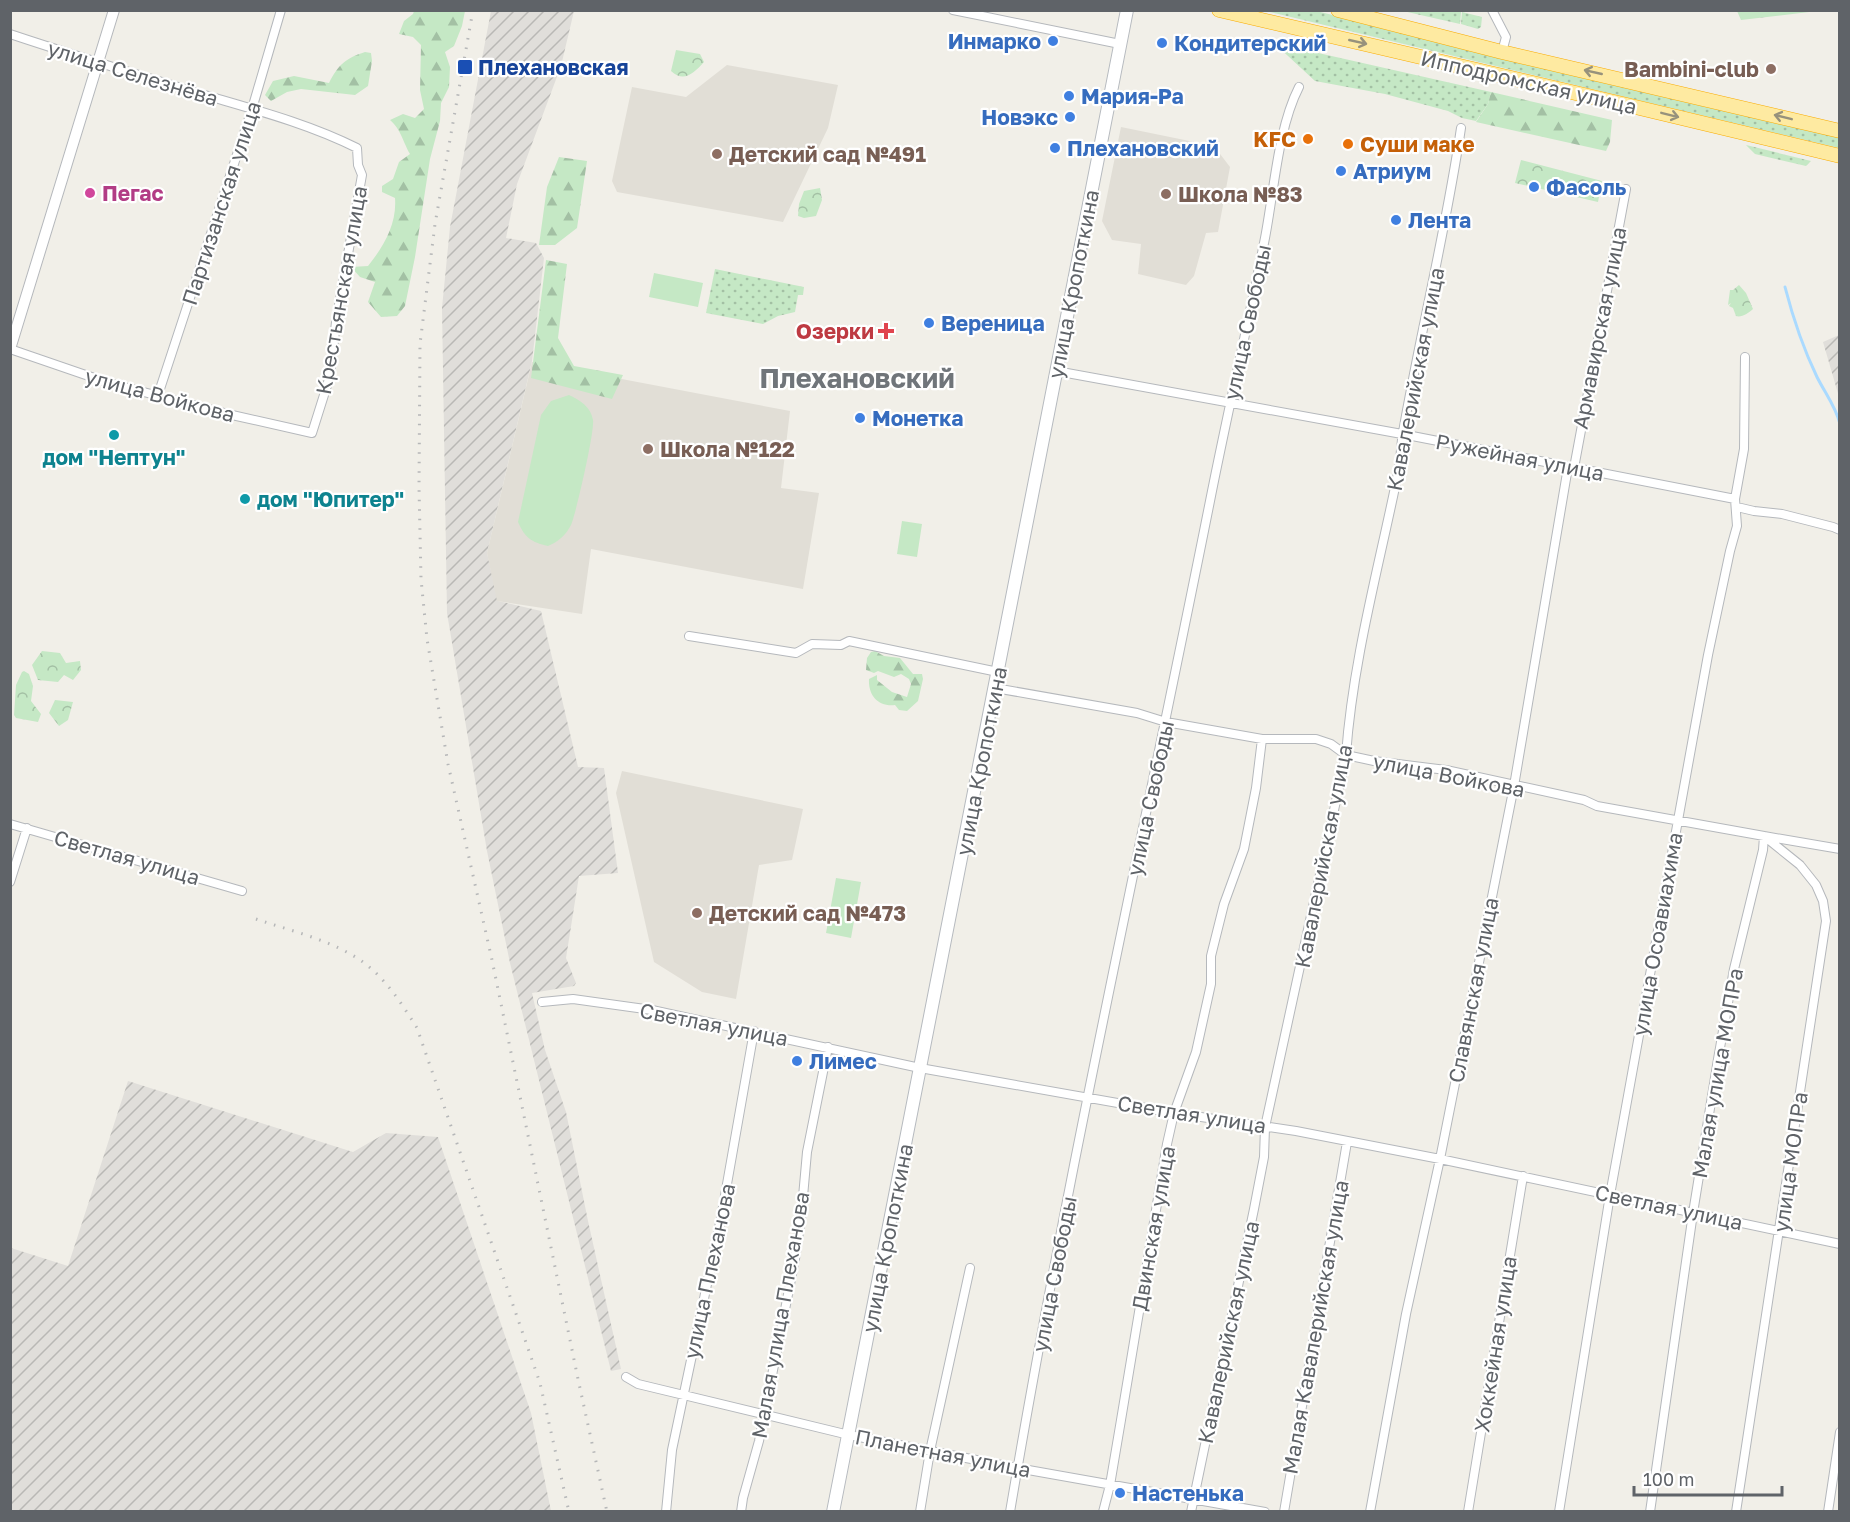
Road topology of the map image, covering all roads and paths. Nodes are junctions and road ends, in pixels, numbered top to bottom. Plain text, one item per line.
1 (114, 10) edge
2 (281, 10) edge
3 (953, 10) edge
4 (1127, 10) edge
5 (1219, 10) edge
6 (1338, 10) edge
7 (1492, 10) edge
8 (10, 34) edge
9 (1120, 44) junction
10 (1502, 52) junction
11 (97, 63) junction
12 (1299, 87) dead end
13 (252, 109) junction
14 (1461, 128) dead end
15 (1839, 131) edge
16 (357, 148) joint
17 (1839, 156) edge
18 (1626, 189) dead end
19 (10, 349) edge
20 (1745, 357) dead end
21 (1056, 371) junction
22 (159, 395) junction
23 (1229, 402) junction
24 (312, 433) joint
25 (1402, 434) junction
26 (1571, 467) junction
27 (1736, 503) junction
28 (1839, 530) edge
29 (689, 636) dead end
30 (998, 672) junction
31 (995, 688) junction
32 (1166, 722) junction
33 (1262, 739) junction
34 (1346, 754) junction
35 (1514, 786) junction
36 (1678, 820) junction
37 (10, 824) edge
38 (27, 828) junction
39 (1764, 836) junction
40 (1839, 849) edge
41 (10, 882) edge
42 (242, 891) dead end
43 (542, 1002) dead end
44 (754, 1031) junction
45 (828, 1047) junction
46 (920, 1068) junction
47 (1087, 1097) junction
48 (1174, 1113) junction
49 (1265, 1127) junction
50 (1347, 1142) junction
51 (1440, 1159) junction
52 (1523, 1176) junction
53 (1610, 1195) junction
54 (1693, 1213) junction
55 (1780, 1230) junction
56 (1839, 1244) edge
57 (970, 1268) dead end
58 (626, 1377) dead end
59 (684, 1394) junction
60 (763, 1413) junction
61 (1839, 1432) edge
62 (849, 1435) junction
63 (930, 1451) junction
64 (1017, 1468) junction
65 (1110, 1485) junction
66 (1193, 1499) junction
67 (666, 1512) edge
68 (741, 1512) edge
69 (833, 1512) edge
70 (920, 1512) edge
71 (1010, 1512) edge
72 (1103, 1512) edge
73 (1191, 1512) edge
74 (1264, 1512) edge
75 (1284, 1512) edge
76 (1370, 1512) edge
77 (1468, 1512) edge
78 (1559, 1512) edge
79 (1650, 1512) edge
80 (1736, 1512) edge
81 (1828, 1512) edge

1 - 11 street
2 - 13 street, Партизанская улица
3 - 9 street
4 - 9 main road, улица Кропоткина
5 -> 17 highway, Ипподромская улица
6 - 10 highway, Ипподромская улица
7 - 10 street
8 - 11 street, улица Селезнёва
9 - 21 main road, улица Кропоткина
15 -> 10 highway, Ипподромская улица
11 - 13 street, улица Селезнёва
11 - 19 street
12 - 23 street, улица Свободы
13 - 16 street, улица Селезнёва
13 - 22 street, Партизанская улица
14 - 25 street, Кавалерийская улица
16 - 24 street, Крестьянская улица
18 - 26 street, Армавирская улица
19 - 22 street, улица Войкова
20 - 27 street, улица Осоавиахима
21 - 23 street, Ружейная улица
21 - 30 main road, улица Кропоткина
22 - 24 street, улица Войкова
23 - 25 street, Ружейная улица
23 - 32 street, улица Свободы
25 - 26 street, Ружейная улица
25 - 34 street, Кавалерийская улица
26 - 27 street, Ружейная улица
26 - 35 street, Славянская улица
27 - 28 street, Ружейная улица
27 - 36 street, улица Осоавиахима
29 - 30 street
30 - 31 main road, улица Кропоткина
31 - 32 street, улица Войкова
31 - 46 main road, улица Кропоткина
32 - 33 street, улица Войкова
32 - 47 street, улица Свободы
33 - 34 street, улица Войкова
33 - 48 street, Двинская улица
34 - 35 street, улица Войкова
34 - 49 street, Кавалерийская улица
35 - 36 street, улица Войкова
35 - 51 street, Славянская улица
36 - 39 street, улица Войкова
36 - 53 street, улица Осоавиахима
37 - 38 street, Светлая улица
38 - 41 street
38 - 42 street, Светлая улица
39 - 40 street, улица Войкова
39 - 54 street, Малая улица МОПРа
39 - 55 street, улица МОПРа
43 - 44 street, Светлая улица
44 - 45 street, Светлая улица
44 - 59 street, улица Плеханова
45 - 46 street, Светлая улица
45 - 60 street, Малая улица Плеханова
46 - 47 street, Светлая улица
46 - 62 main road, улица Кропоткина
47 - 48 street, Светлая улица
47 - 64 street, улица Свободы
48 - 49 street, Светлая улица
48 - 65 street, Двинская улица
49 - 50 street, Светлая улица
49 - 66 street, Кавалерийская улица
50 - 51 street, Светлая улица
50 - 75 street, Малая Кавалерийская улица
51 - 52 street, Светлая улица
51 - 76 street, Славянская улица
52 - 53 street, Светлая улица
52 - 77 street, Хоккейная улица
53 - 54 street, Светлая улица
53 - 78 street, улица Осоавиахима
54 - 55 street, Светлая улица
54 - 79 street, Малая улица МОПРа
55 - 56 street, Светлая улица
55 - 80 street, улица МОПРа
57 - 63 street
58 - 59 street, Планетная улица
59 - 60 street, Планетная улица
59 - 67 street, улица Плеханова
60 - 62 street, Планетная улица
60 - 68 street, Малая улица Плеханова
61 - 81 street
62 - 63 street, Планетная улица
62 - 69 main road, улица Кропоткина
63 - 64 street, Планетная улица
63 - 70 street
64 - 65 street, Планетная улица
64 - 71 street, улица Свободы
65 - 66 street, Планетная улица
65 - 72 street, Двинская улица
66 - 73 street, Кавалерийская улица
66 - 74 street, Планетная улица

